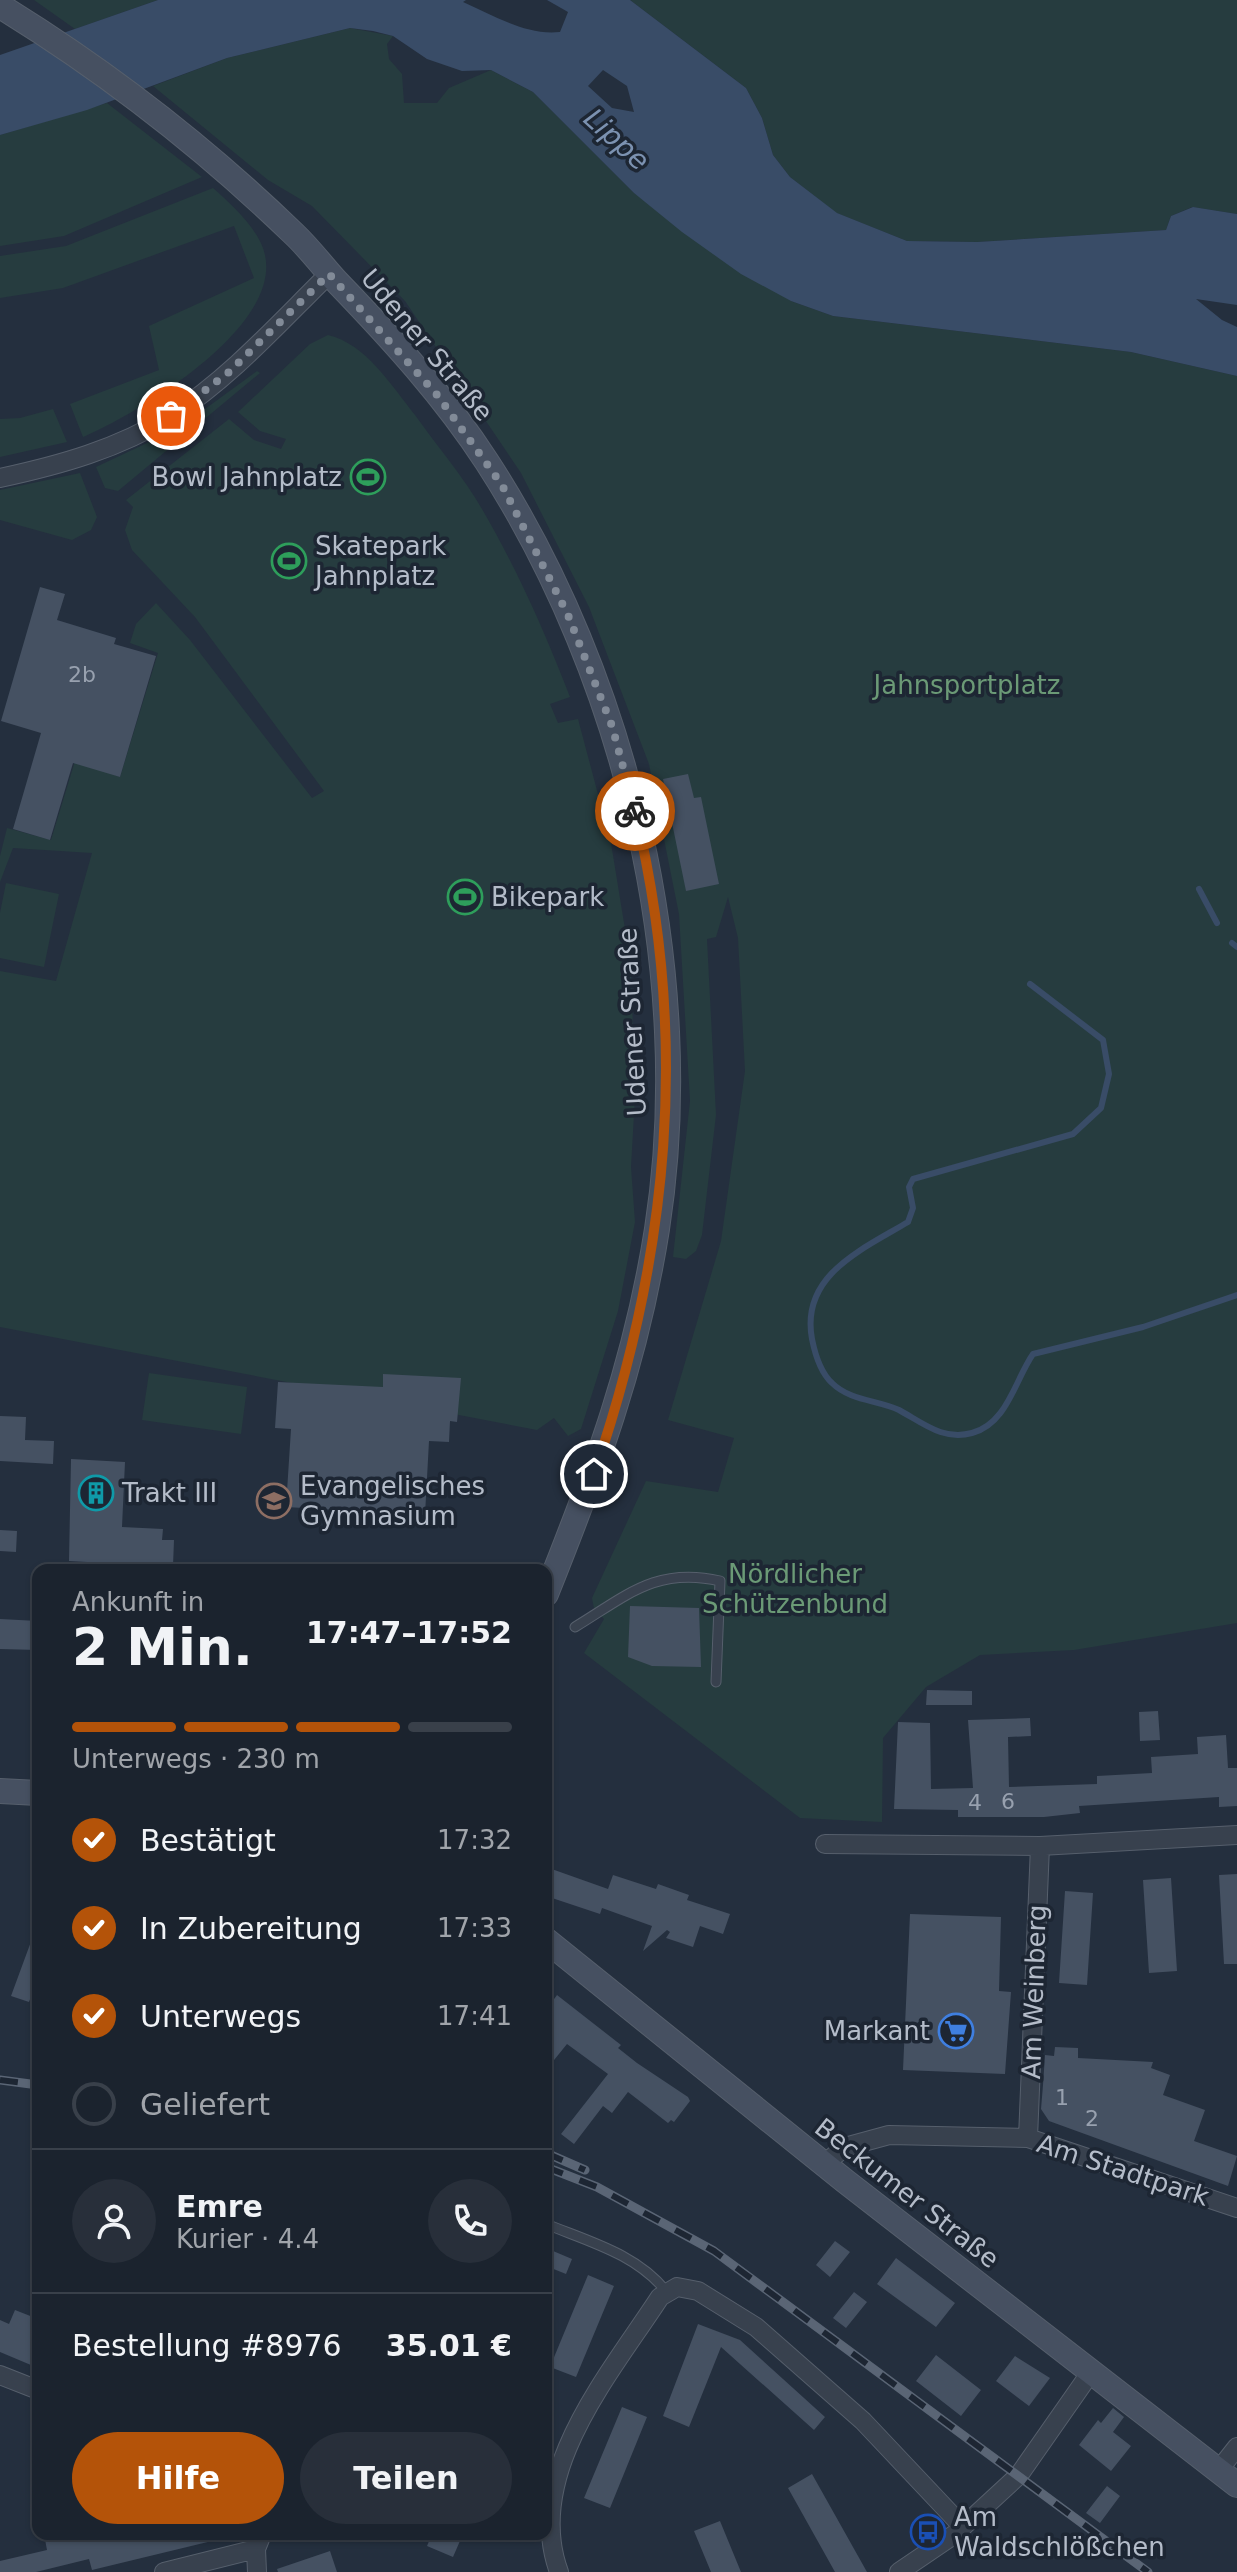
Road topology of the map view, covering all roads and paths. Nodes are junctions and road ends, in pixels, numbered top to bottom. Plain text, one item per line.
1 (0, 6) edge
2 (329, 274) junction
3 (0, 478) edge
4 (552, 1578) edge
5 (575, 1627) dead end
6 (716, 1682) dead end
7 (0, 1791) edge
8 (32, 1793) edge
9 (1237, 1835) edge
10 (825, 1844) dead end
11 (1040, 1846) junction
12 (552, 1945) edge
13 (1028, 2138) junction
14 (824, 2164) junction
15 (1237, 2208) edge
16 (552, 2226) edge
17 (666, 2291) junction
18 (1091, 2372) junction
19 (0, 2375) edge
20 (32, 2388) edge
21 (1237, 2447) edge
22 (1228, 2478) edge
23 (963, 2527) junction
24 (259, 2542) edge
25 (164, 2572) edge
26 (257, 2572) edge
27 (559, 2572) edge
28 (899, 2572) edge

1 - 2 main road, Udener Straße
2 - 3 street
2 - 4 main road, Udener Straße
5 - 6 lane
7 - 8 main road
9 - 11 street
10 - 11 street
11 - 13 street, Am Weinberg
12 - 14 main road, Beckumer Straße
13 - 14 street, Am Stadtpark
13 - 15 street, Am Stadtpark
14 - 18 main road, Beckumer Straße
16 - 17 lane
17 - 23 street
17 - 27 street
18 - 22 main road, Beckumer Straße
18 - 23 street
19 - 20 street
21 - 22 street
23 - 28 street
24 - 25 street
24 - 26 street

